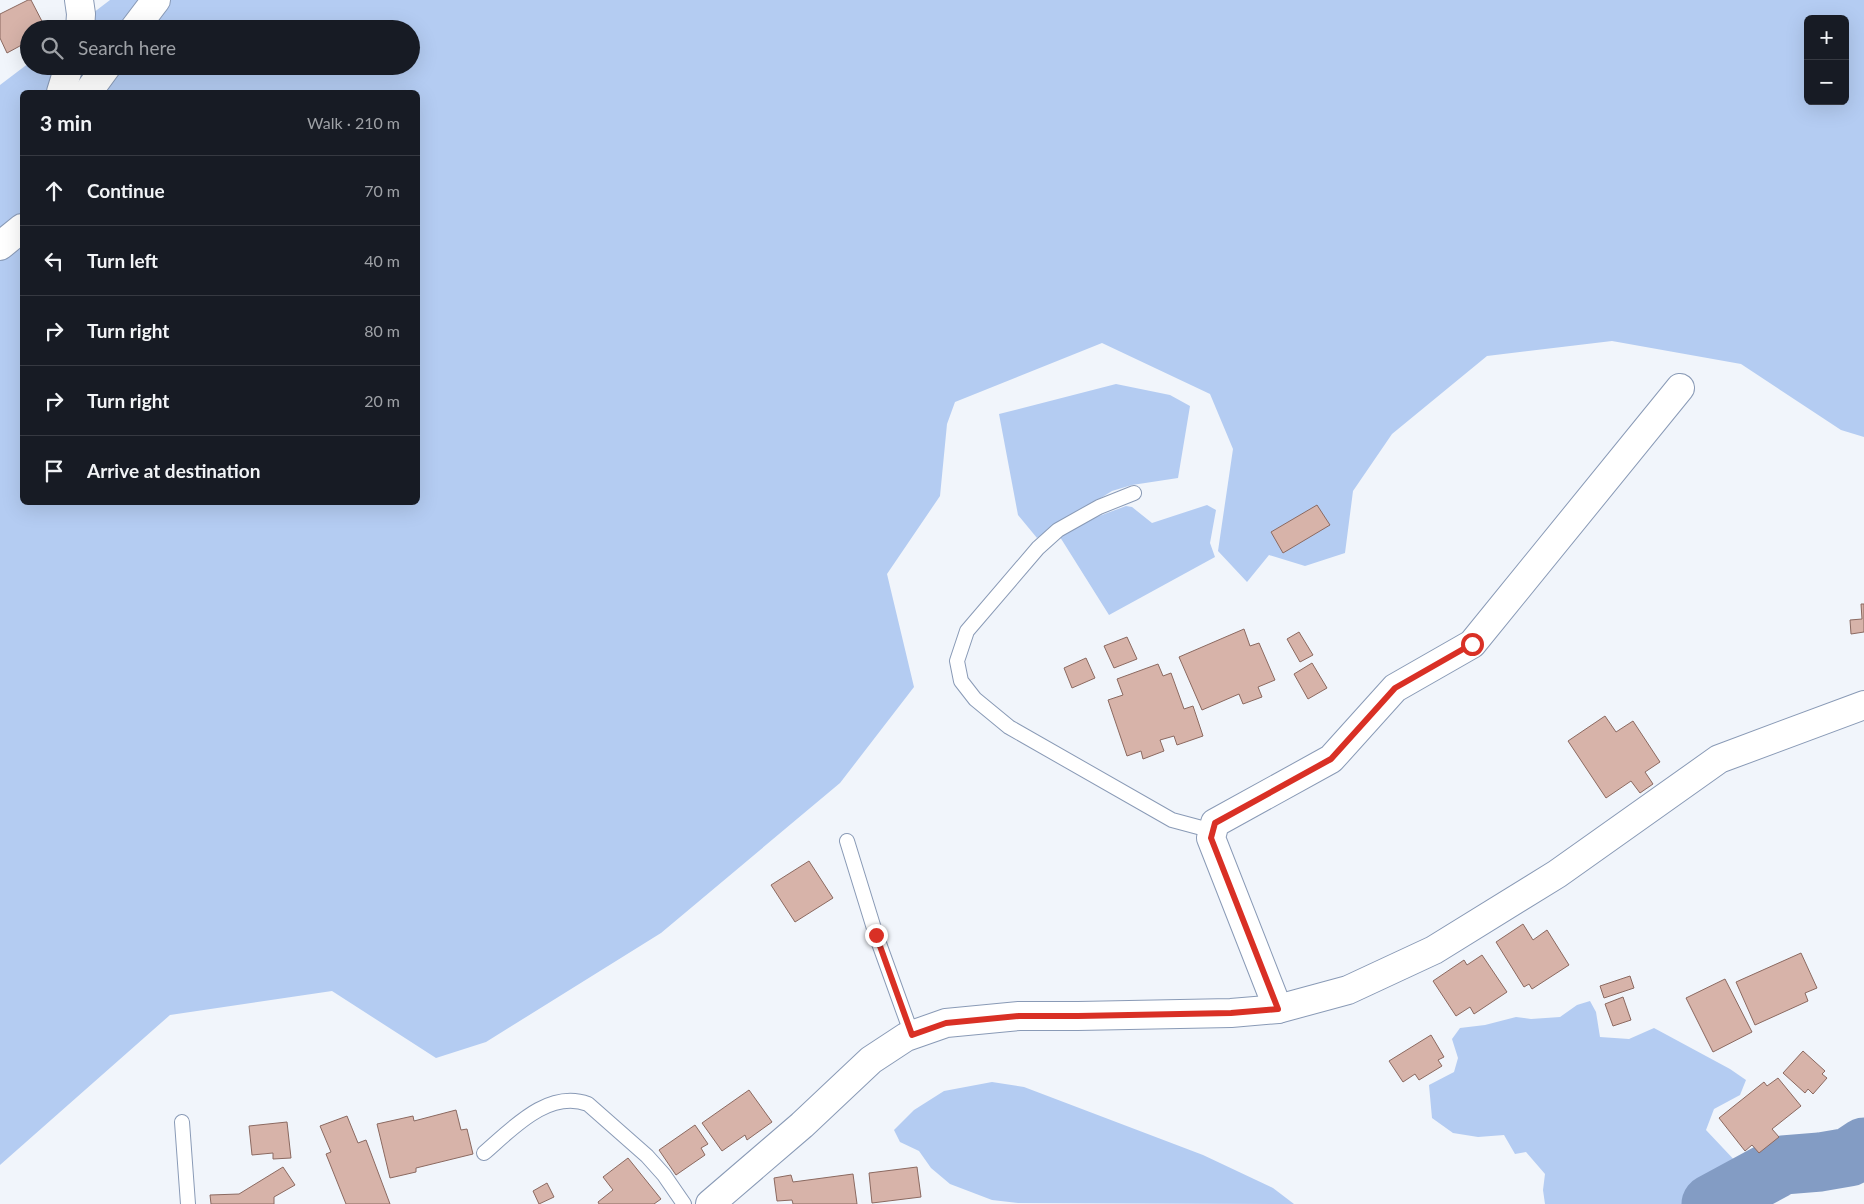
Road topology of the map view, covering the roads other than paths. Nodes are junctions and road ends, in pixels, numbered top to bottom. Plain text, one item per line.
1 (79, 0) edge
2 (156, 0) edge
3 (81, 20) edge
4 (141, 20) edge
5 (66, 75) edge
6 (100, 75) edge
7 (61, 90) edge
8 (89, 90) edge
9 (20, 230) edge
10 (0, 246) edge
11 (1680, 388) dead end
12 (1134, 493) dead end
13 (1864, 705) edge
14 (1213, 831) junction
15 (847, 841) dead end
16 (1278, 1009) junction
17 (912, 1035) junction
18 (182, 1122) dead end
19 (484, 1153) dead end
20 (188, 1204) edge
21 (684, 1204) edge
22 (710, 1204) edge

1 - 3 street
2 - 4 street
5 - 7 street
6 - 8 street
9 - 10 street
11 - 14 street
12 - 14 lane
13 - 16 street
14 - 16 street
15 - 17 lane
16 - 17 street
17 - 22 street
18 - 20 lane
19 - 21 lane

